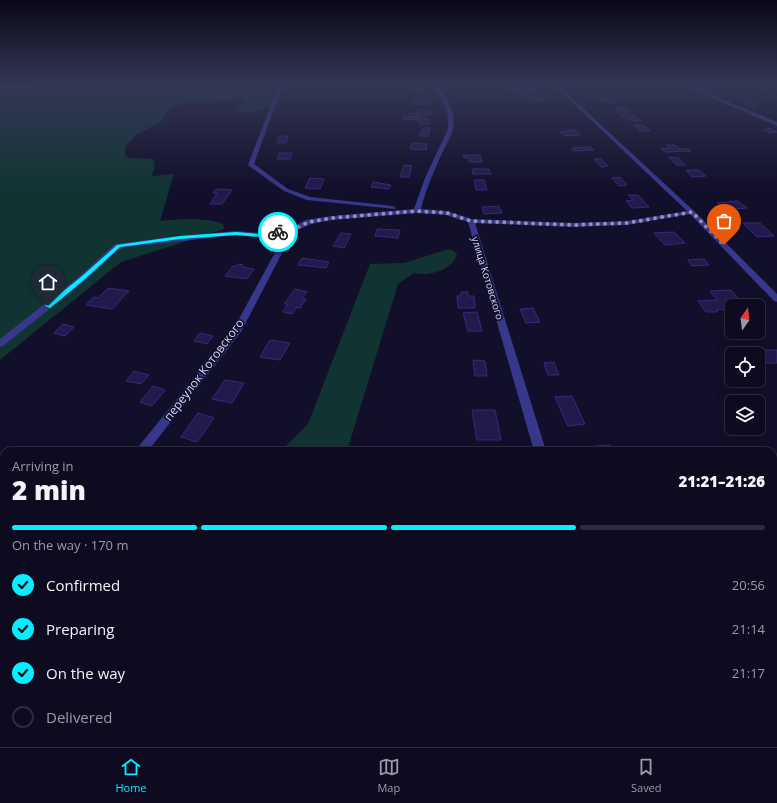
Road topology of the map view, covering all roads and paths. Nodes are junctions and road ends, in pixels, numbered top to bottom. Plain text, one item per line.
1 (268, 119) edge
2 (451, 119) edge
3 (592, 119) edge
4 (765, 119) edge
5 (777, 124) edge
6 (417, 211) junction
7 (692, 212) junction
8 (471, 221) junction
9 (290, 231) junction
10 (777, 298) edge
11 (0, 344) edge
12 (144, 447) edge
13 (539, 447) edge

1 - 6 street
2 - 6 street
3 - 7 street
4 - 5 street
6 - 8 street, улица Котовского
6 - 9 street
7 - 8 street
7 - 10 street
8 - 13 street, улица Котовского
9 - 11 street
9 - 12 street, переулок Котовского

